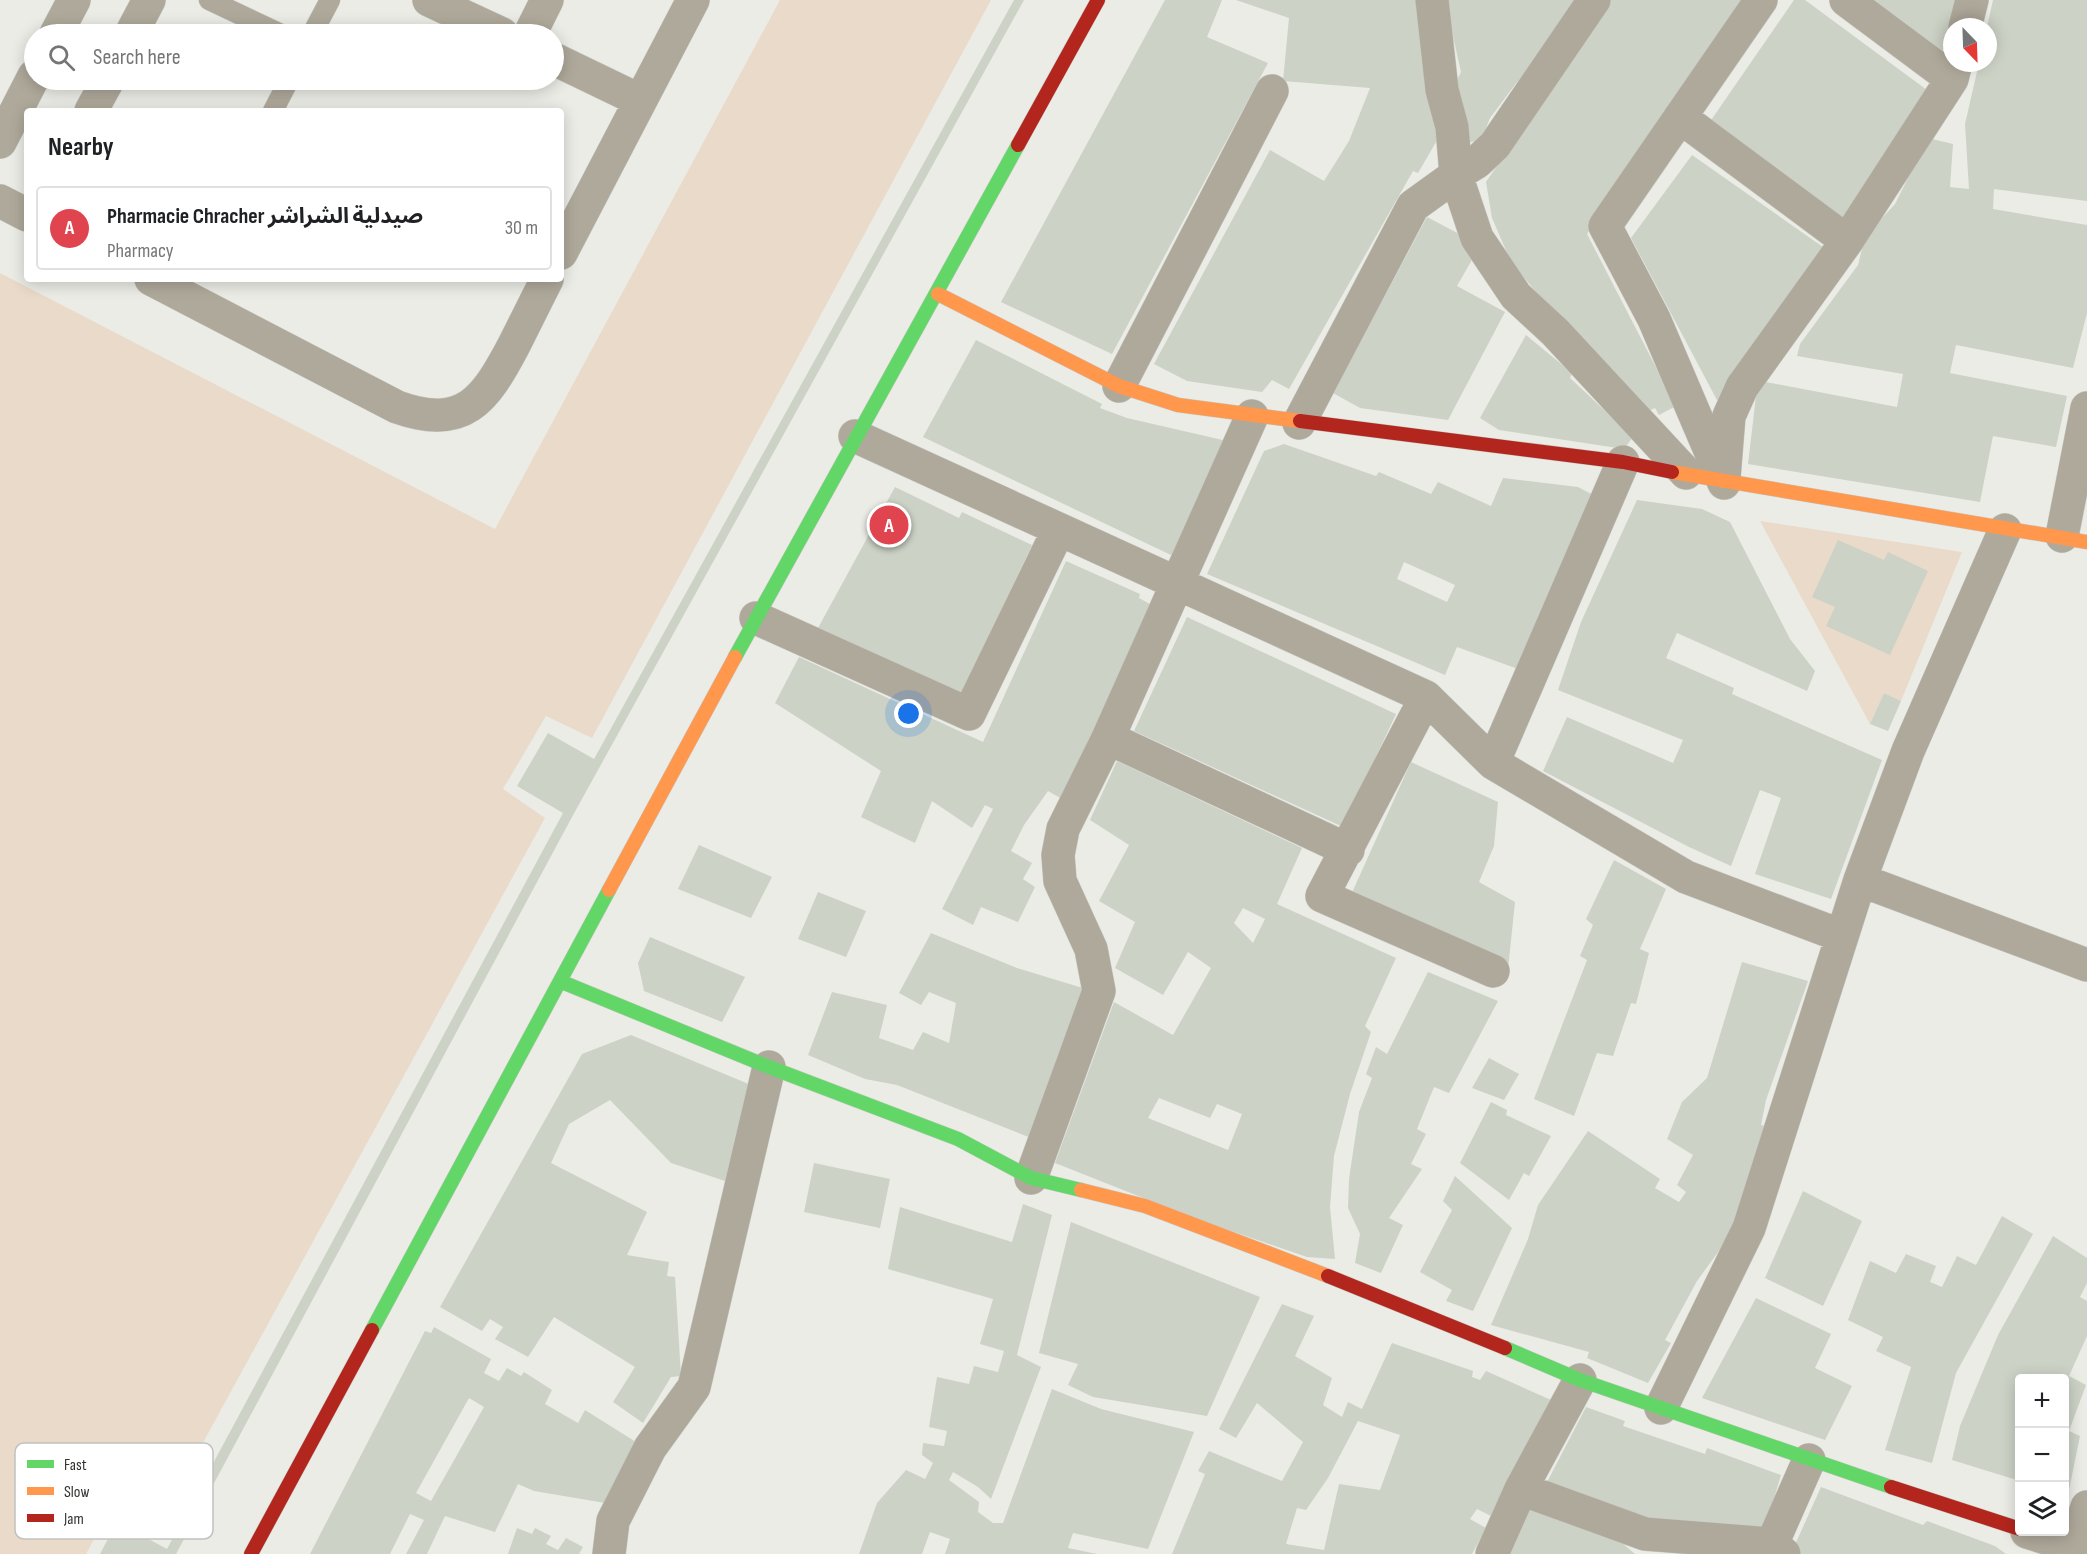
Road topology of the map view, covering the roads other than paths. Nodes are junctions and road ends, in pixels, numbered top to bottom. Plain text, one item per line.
1 (74, 0) edge
2 (149, 0) edge
3 (208, 0) edge
4 (330, 0) edge
5 (429, 0) edge
6 (547, 0) edge
7 (693, 0) edge
8 (1098, 0) edge
9 (1432, 0) edge
10 (1594, 0) edge
11 (1761, 0) edge
12 (1846, 0) edge
13 (1972, 0) edge
14 (1967, 18) edge
15 (61, 24) edge
16 (136, 24) edge
17 (260, 24) edge
18 (317, 24) edge
19 (481, 24) edge
20 (535, 24) edge
21 (564, 64) edge
22 (1943, 64) edge
23 (1953, 72) edge
24 (27, 90) edge
25 (103, 90) edge
26 (284, 90) edge
27 (1272, 91) dead end
28 (639, 100) junction
29 (93, 108) edge
30 (275, 108) edge
31 (1680, 117) junction
32 (0, 142) edge
33 (1456, 176) junction
34 (0, 201) edge
35 (24, 213) edge
36 (1847, 242) junction
37 (564, 247) edge
38 (157, 282) edge
39 (546, 282) edge
40 (938, 294) junction
41 (1119, 386) junction
42 (2087, 408) edge
43 (1252, 416) junction
44 (1299, 423) junction
45 (855, 436) junction
46 (1623, 462) junction
47 (1686, 473) junction
48 (1724, 483) junction
49 (2005, 530) junction
50 (1058, 531) junction
51 (2075, 539) edge
52 (1176, 584) junction
53 (756, 618) junction
54 (1426, 697) junction
55 (1108, 738) junction
56 (1493, 764) junction
57 (1348, 850) junction
58 (1860, 880) junction
59 (1842, 936) junction
60 (2087, 965) edge
61 (1493, 971) dead end
62 (562, 982) junction
63 (769, 1067) junction
64 (1030, 1178) junction
65 (1580, 1380) junction
66 (1661, 1408) junction
67 (1809, 1460) junction
68 (1521, 1488) junction
69 (2087, 1508) edge
70 (2015, 1528) edge
71 (2039, 1536) edge
72 (1778, 1549) edge
73 (2080, 1550) edge
74 (251, 1554) edge
75 (609, 1554) edge
76 (1492, 1554) edge

1 - 15 street
2 - 16 street
3 - 17 lane
4 - 18 lane
5 - 19 street
6 - 20 street
7 - 28 street
8 - 40 street
9 - 33 street
10 - 33 street
11 - 31 street
12 - 22 street
13 - 14 street
21 - 28 street
23 - 36 street
24 - 32 street
25 - 29 street
26 - 30 lane
27 - 41 street
28 - 37 street
31 - 36 street
31 - 48 street
33 - 44 street
33 - 47 street
34 - 35 street
36 - 48 street
38 - 39 street
40 - 41 street
40 - 45 street
41 - 43 street
42 - 51 street
43 - 44 street
43 - 52 street
44 - 46 street
45 - 50 street
45 - 53 street
46 - 47 street
46 - 56 street
47 - 48 street
48 - 49 street
49 - 51 street
49 - 58 street
50 - 52 street
50 - 53 street
52 - 54 street
52 - 55 street
53 - 62 street
54 - 56 street
54 - 57 street
55 - 57 street
55 - 64 street
56 - 59 street
57 - 61 street
58 - 59 street
58 - 60 street
59 - 66 street
62 - 63 street
62 - 74 street
63 - 64 street
63 - 75 street
64 - 65 street
65 - 66 street
65 - 68 street
66 - 67 street
67 - 70 street
67 - 72 street
68 - 72 street
68 - 76 street
69 - 73 street
71 - 73 street

